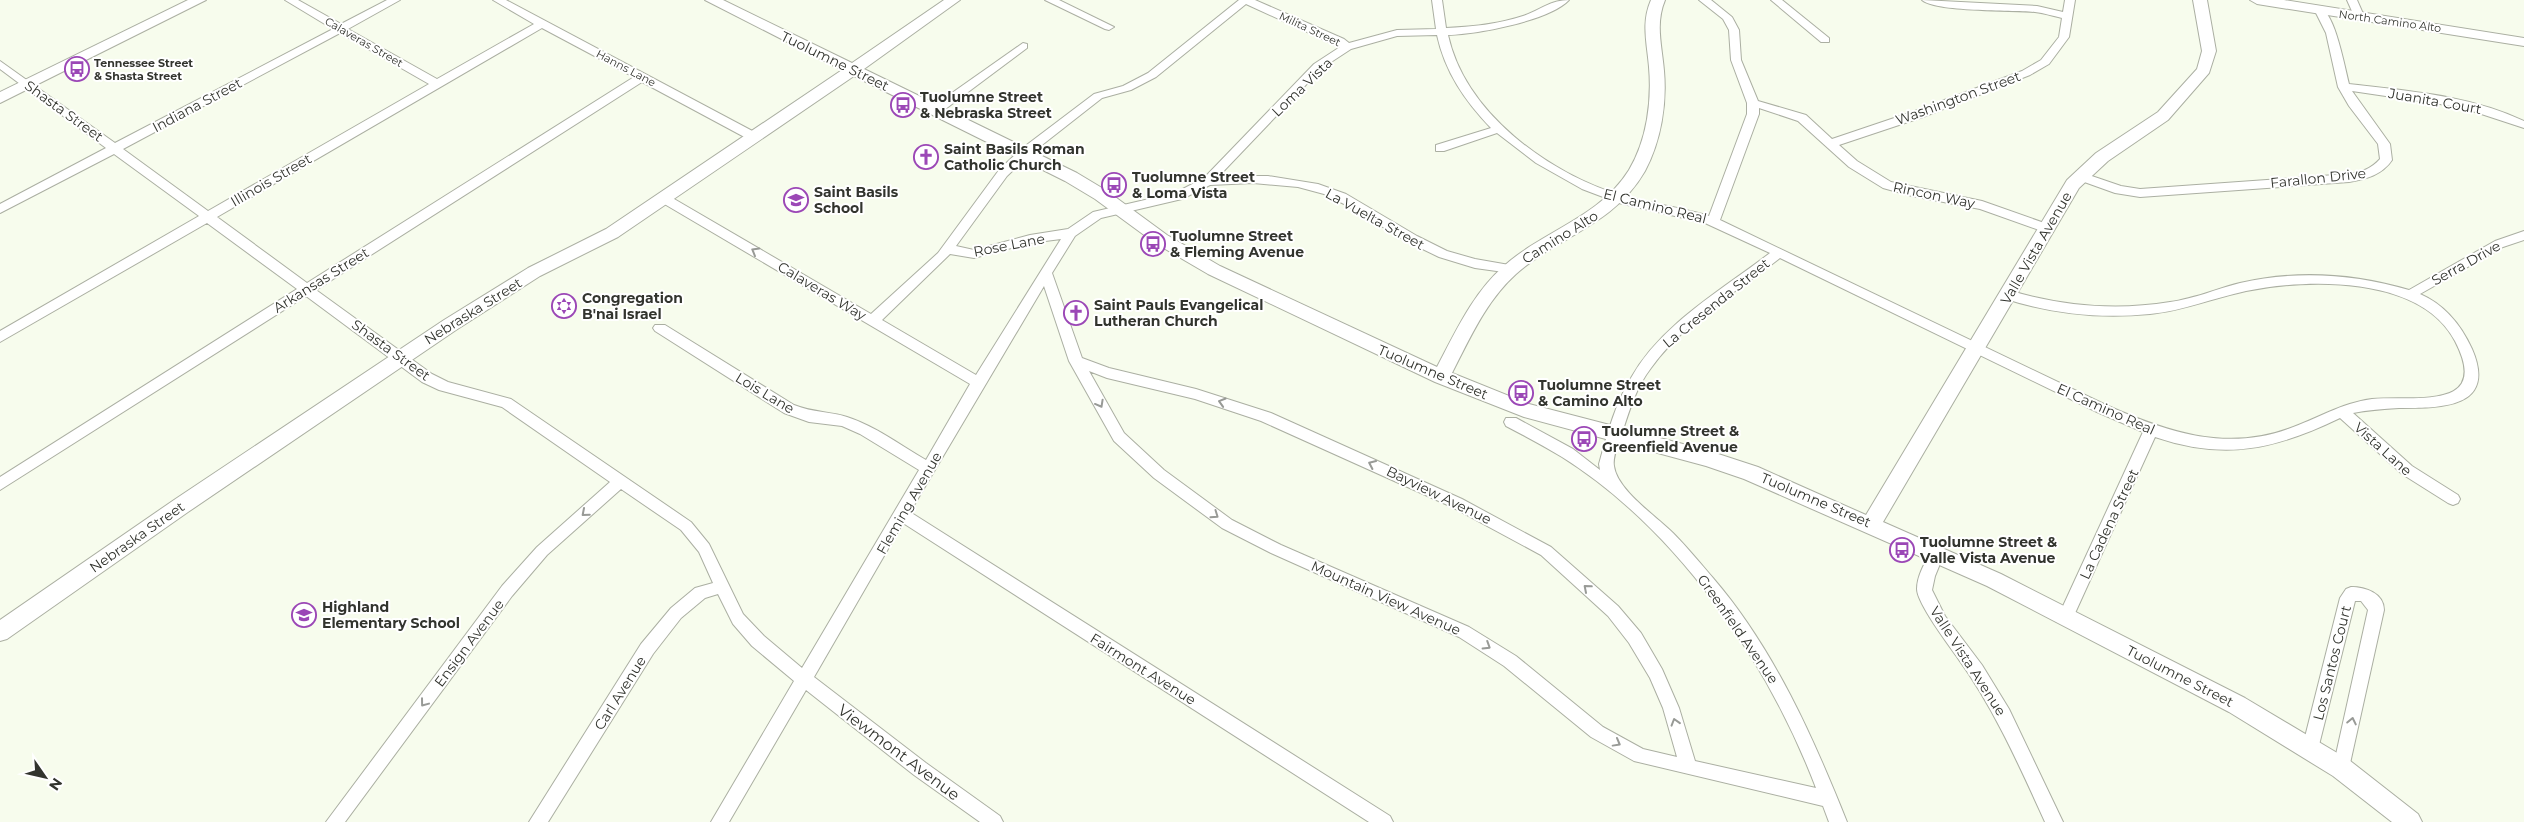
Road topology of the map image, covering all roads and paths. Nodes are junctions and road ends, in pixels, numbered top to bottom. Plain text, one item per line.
1 (199, 0) edge
2 (290, 0) edge
3 (395, 0) edge
4 (498, 0) edge
5 (712, 0) edge
6 (953, 0) edge
7 (1050, 0) edge
8 (1246, 0) edge
9 (1436, 0) edge
10 (1564, 0) edge
11 (1658, 0) edge
12 (1704, 0) edge
13 (1794, 0) edge
14 (1927, 0) edge
15 (2070, 0) edge
16 (2200, 0) edge
17 (2256, 0) edge
18 (2352, 0) edge
19 (1779, 2) edge
20 (2320, 11) junction
21 (2068, 16) junction
22 (2359, 16) junction
23 (543, 23) junction
24 (1109, 26) dead end
25 (341, 29) junction
26 (1440, 31) junction
27 (1824, 40) dead end
28 (2524, 42) edge
29 (1023, 46) dead end
30 (1347, 47) junction
31 (0, 64) edge
32 (852, 69) junction
33 (642, 77) junction
34 (28, 84) junction
35 (437, 84) junction
36 (2344, 87) junction
37 (0, 98) edge
38 (1753, 103) junction
39 (936, 110) junction
40 (2522, 125) dead end
41 (1500, 129) junction
42 (754, 137) junction
43 (1832, 143) junction
44 (115, 148) junction
45 (1440, 148) dead end
46 (1024, 153) junction
47 (2080, 176) junction
48 (1208, 181) junction
49 (665, 199) junction
50 (1616, 199) junction
51 (0, 209) edge
52 (1120, 210) junction
53 (208, 217) junction
54 (1713, 221) junction
55 (2046, 228) junction
56 (1071, 233) junction
57 (2524, 235) edge
58 (947, 249) junction
59 (1779, 253) junction
60 (1511, 269) junction
61 (1045, 272) junction
62 (306, 289) junction
63 (2008, 295) junction
64 (2411, 296) junction
65 (872, 321) junction
66 (660, 328) dead end
67 (0, 337) edge
68 (1977, 350) junction
69 (401, 358) junction
70 (1076, 361) junction
71 (1442, 377) junction
72 (979, 382) junction
73 (2342, 411) junction
74 (1511, 422) dead end
75 (2151, 430) junction
76 (1616, 435) junction
77 (929, 468) junction
78 (622, 481) junction
79 (0, 484) edge
80 (1616, 486) junction
81 (2453, 499) dead end
82 (902, 515) junction
83 (1872, 524) junction
84 (1937, 554) junction
85 (723, 586) junction
86 (2066, 617) junction
87 (0, 632) edge
88 (805, 680) junction
89 (2310, 749) junction
90 (1689, 768) junction
91 (2341, 768) junction
92 (1830, 799) junction
93 (335, 822) edge
94 (538, 822) edge
95 (720, 822) edge
96 (994, 822) edge
97 (1384, 822) edge
98 (1838, 822) edge
99 (2054, 822) edge
100 (2410, 822) edge

1 - 34 street
2 - 25 street, Calaveras Street
3 - 25 street, Indiana Street
4 - 23 street, Hanns Lane
5 - 32 street, Tuolumne Street
6 - 32 street, Nebraska Street
7 - 24 street
8 - 30 street, Milita Street
8 - 46 street
9 - 26 street, El Camino Real
10 - 26 street, Loma Vista
11 - 50 street, Camino Alto
12 - 38 street
13 - 19 street
14 - 21 street
15 - 21 street, Washington Street
16 - 47 street, Valle Vista Avenue
17 - 20 street, North Camino Alto
18 - 22 street
19 - 27 street
20 - 22 street, North Camino Alto
20 - 36 street, Farallon Drive
21 - 43 street, Washington Street
22 - 28 street, North Camino Alto
23 - 33 street, Hanns Lane
23 - 35 street, Illinois Street
25 - 35 street, Calaveras Street
25 - 44 street, Indiana Street
26 - 30 street, Loma Vista
26 - 41 street, El Camino Real
29 - 39 street
30 - 48 street, Loma Vista
31 - 34 street, Shasta Street
32 - 39 street, Tuolumne Street
32 - 42 street, Nebraska Street
33 - 42 street, Hanns Lane
33 - 62 street, Arkansas Street
34 - 37 street
34 - 44 street, Shasta Street
35 - 53 street, Illinois Street
36 - 40 street, Juanita Court
36 - 47 street, Farallon Drive
38 - 43 street, Rincon Way
38 - 54 street
39 - 46 street, Tuolumne Street
41 - 45 street
41 - 50 street, El Camino Real
42 - 49 street, Nebraska Street
43 - 55 street, Rincon Way
44 - 51 street, Indiana Street
44 - 53 street, Shasta Street
46 - 52 street, Tuolumne Street
46 - 58 street
47 - 55 street, Valle Vista Avenue
48 - 52 street, Loma Vista
48 - 60 street, La Vuelta Street
65 -> 49 street, Calaveras Way
49 - 69 street, Nebraska Street
50 - 54 street, El Camino Real
50 - 60 street, Camino Alto
52 - 56 street, Fleming Avenue
52 - 71 street, Tuolumne Street
53 - 62 street, Shasta Street
53 - 67 street, Illinois Street
54 - 59 street, El Camino Real
55 - 63 street, Valle Vista Avenue
56 - 58 street, Rose Lane
56 - 61 street, Fleming Avenue
57 - 64 street, Serra Drive
58 - 65 street
59 - 68 street, El Camino Real
59 - 76 street, La Cresenda Street
60 - 71 street, Camino Alto
61 - 70 street, Mountain View Avenue
61 - 72 street, Fleming Avenue
62 - 69 street, Shasta Street
62 - 79 street, Arkansas Street
63 - 64 street, El Camino Real
63 - 68 street, Valle Vista Avenue
64 - 73 street, El Camino Real
65 - 72 street, Calaveras Way
66 - 77 street, Lois Lane
68 - 75 street, El Camino Real
68 - 83 street, Valle Vista Avenue
69 - 78 street, Shasta Street
69 - 87 street, Nebraska Street
70 -> 90 street, Mountain View Avenue
90 -> 70 street, Bayview Avenue
71 - 76 street, Tuolumne Street
72 - 77 street, Fleming Avenue
73 - 75 street, El Camino Real
73 - 81 street, Vista Lane
74 - 80 street, Greenfield Avenue
75 - 86 street, La Cadena Street
76 - 80 street, Greenfield Avenue
76 - 83 street, Tuolumne Street
77 - 82 street, Fleming Avenue
78 - 85 street, Shasta Street
78 -> 93 street, Ensign Avenue
80 - 92 street, Greenfield Avenue
82 - 88 street, Fleming Avenue
82 - 97 street, Fairmont Avenue
83 - 84 street, Tuolumne Street
84 - 86 street, Tuolumne Street
84 - 99 street, Valle Vista Avenue
85 - 88 street, Shasta Street
85 - 94 street, Carl Avenue
86 - 89 street, Tuolumne Street
88 - 95 street, Fleming Avenue
88 - 96 street, Viewmont Avenue
89 - 91 street, Tuolumne Street
91 -> 89 street, Los Santos Court
90 - 92 street, Mountain View Avenue
91 - 100 street, Tuolumne Street
92 - 98 street, Greenfield Avenue

